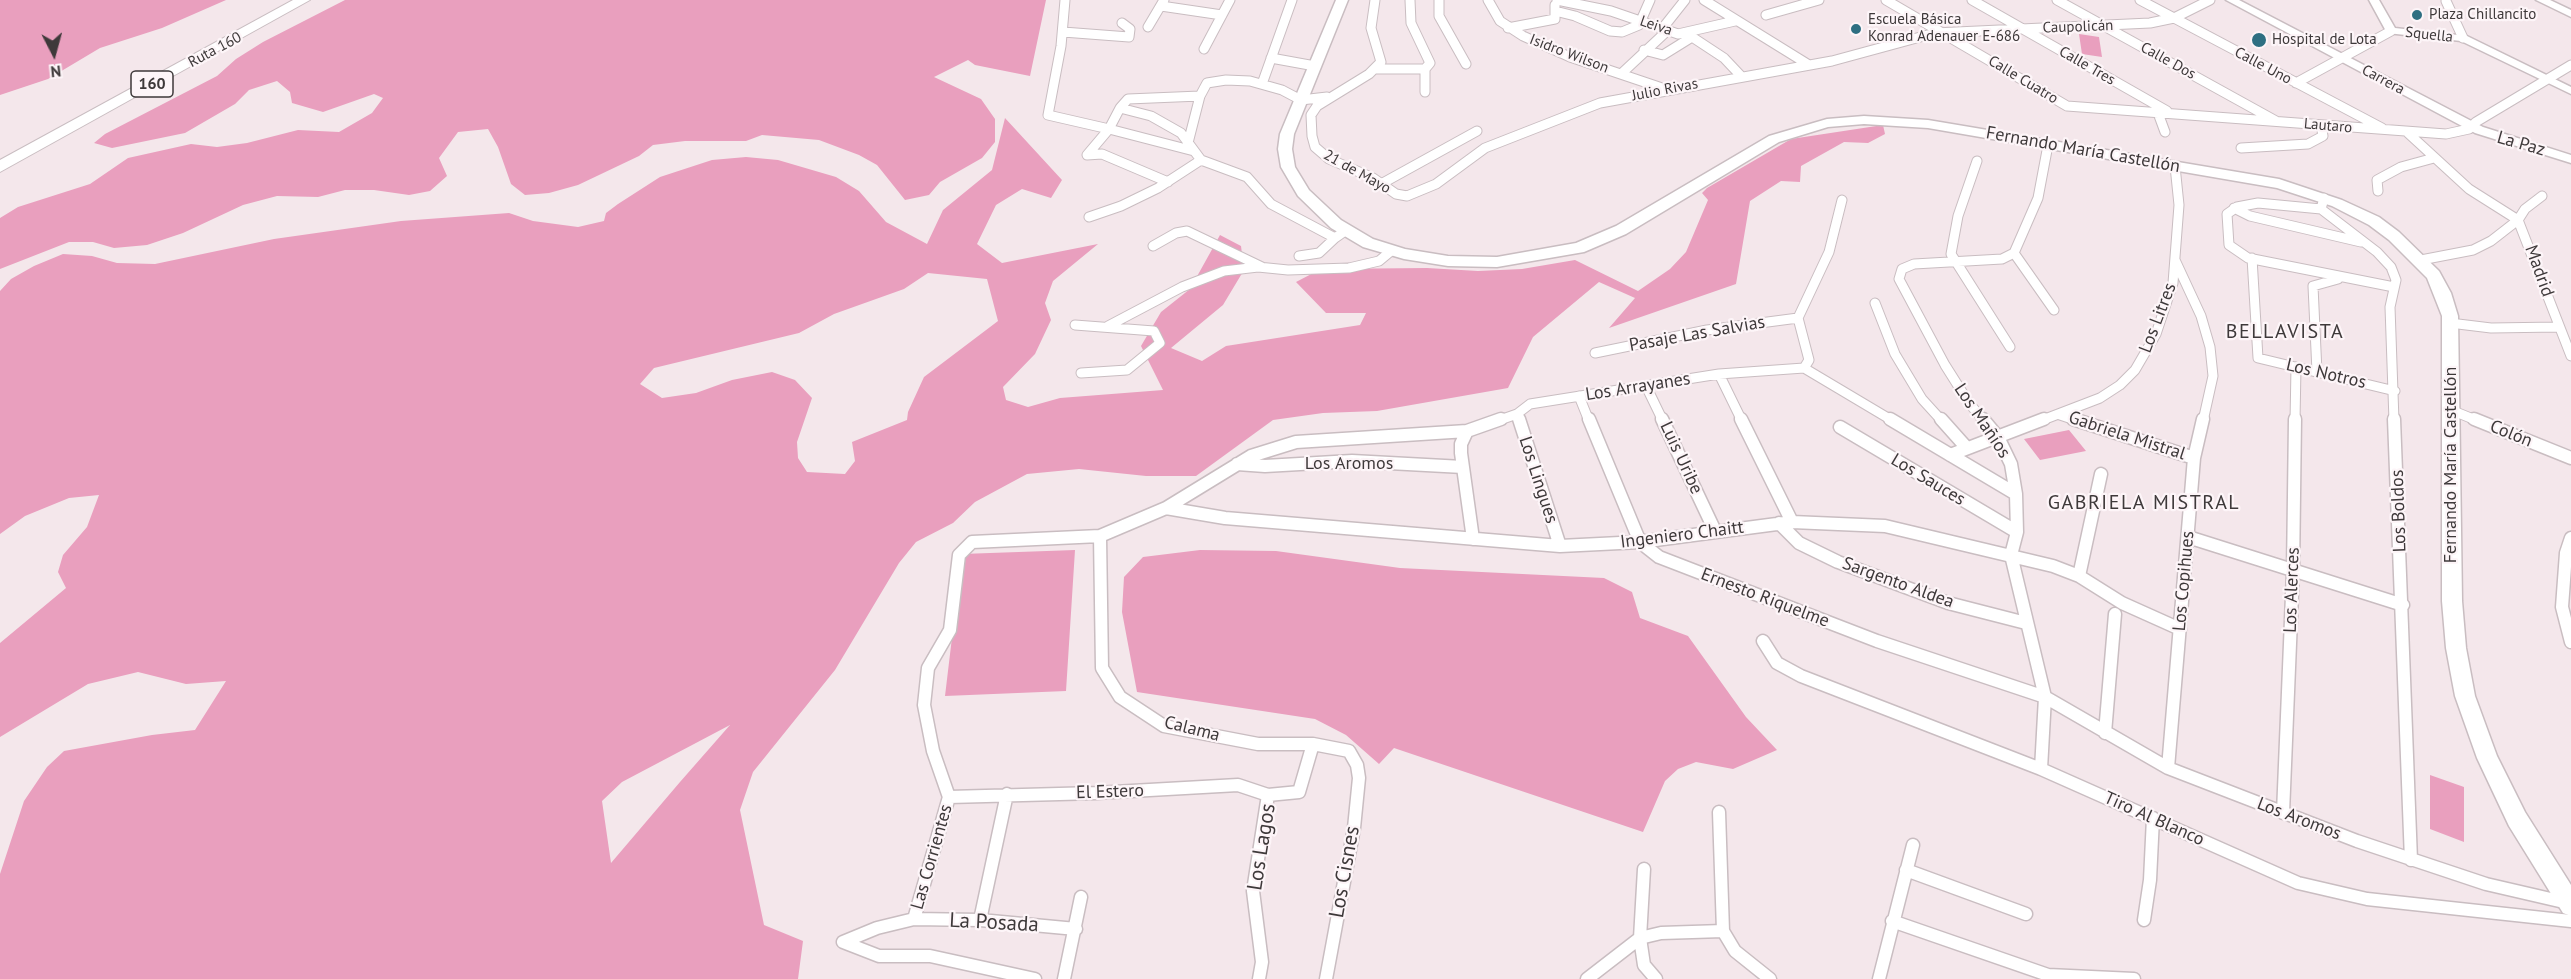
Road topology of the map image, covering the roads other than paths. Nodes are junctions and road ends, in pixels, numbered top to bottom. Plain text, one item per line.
1 (291, 0) edge
2 (303, 0) edge
3 (1065, 0) edge
4 (1230, 0) edge
5 (1292, 0) edge
6 (1342, 0) edge
7 (1375, 0) edge
8 (1410, 0) edge
9 (1439, 0) edge
10 (1488, 0) edge
11 (1556, 0) edge
12 (1612, 0) edge
13 (1650, 0) edge
14 (1685, 0) edge
15 (1704, 0) edge
16 (1820, 0) edge
17 (1886, 0) edge
18 (1972, 0) edge
19 (2057, 0) edge
20 (2140, 0) edge
21 (2210, 0) edge
22 (2231, 0) edge
23 (2374, 0) edge
24 (2437, 0) edge
25 (2541, 0) edge
26 (2447, 1) edge
27 (1581, 2) edge
28 (1163, 3) edge
29 (1611, 10) junction
30 (2571, 14) edge
31 (1222, 15) junction
32 (1555, 15) junction
33 (1766, 15) dead end
34 (2174, 18) junction
35 (1641, 21) junction
36 (1735, 21) junction
37 (1122, 23) dead end
38 (1148, 27) dead end
39 (2105, 27) junction
40 (1508, 28) junction
41 (2022, 29) junction
42 (1664, 30) junction
43 (2391, 31) junction
44 (1063, 32) junction
45 (1940, 32) junction
46 (1689, 35) junction
47 (2463, 38) junction
48 (1204, 49) dead end
49 (1644, 50) junction
50 (1271, 58) junction
51 (2341, 58) junction
52 (1466, 64) dead end
53 (1809, 65) junction
54 (2571, 65) edge
55 (1315, 66) junction
56 (1376, 69) junction
57 (1425, 69) junction
58 (1621, 74) junction
59 (1741, 76) junction
60 (2547, 80) junction
61 (2296, 83) junction
62 (1262, 84) junction
63 (1665, 89) junction
64 (2571, 91) edge
65 (1425, 92) dead end
66 (1335, 95) junction
67 (1200, 96) junction
68 (1301, 100) junction
69 (2067, 106) joint
70 (1120, 108) junction
71 (2158, 113) junction
72 (2171, 114) junction
73 (2279, 122) junction
74 (2321, 125) junction
75 (2472, 127) junction
76 (1109, 129) junction
77 (1477, 131) dead end
78 (2387, 131) junction
79 (2165, 132) dead end
80 (2408, 133) junction
81 (1188, 143) junction
82 (2048, 145) junction
83 (2241, 148) dead end
84 (1194, 151) junction
85 (0, 158) edge
86 (2434, 158) junction
87 (2571, 159) edge
88 (1201, 160) junction
89 (1977, 161) dead end
90 (2175, 166) junction
91 (0, 167) edge
92 (1168, 182) junction
93 (1381, 184) junction
94 (2378, 190) dead end
95 (1407, 196) joint
96 (2542, 196) dead end
97 (1842, 200) dead end
98 (2323, 204) junction
99 (2234, 208) junction
100 (1089, 217) dead end
101 (2518, 220) junction
102 (1340, 235) junction
103 (2365, 243) junction
104 (1153, 246) dead end
105 (1391, 251) junction
106 (2014, 253) junction
107 (1299, 256) dead end
108 (2252, 258) junction
109 (2175, 260) junction
110 (2421, 260) junction
111 (1954, 262) junction
112 (1262, 267) junction
113 (2347, 277) junction
114 (2394, 287) junction
115 (1875, 303) dead end
116 (2054, 310) dead end
117 (1798, 318) junction
118 (2451, 323) junction
119 (1075, 325) dead end
120 (1108, 326) junction
121 (2558, 327) junction
122 (2010, 347) dead end
123 (1595, 353) dead end
124 (2571, 356) edge
125 (2296, 367) junction
126 (1804, 368) junction
127 (2317, 372) junction
128 (1081, 373) dead end
129 (1719, 374) junction
130 (1646, 386) junction
131 (2395, 391) junction
132 (1580, 396) junction
133 (2451, 410) junction
134 (1517, 414) junction
135 (2060, 415) junction
136 (1840, 427) dead end
137 (1467, 431) junction
138 (1998, 437) junction
139 (1966, 447) junction
140 (1950, 455) junction
141 (2194, 458) junction
142 (2571, 458) edge
143 (1236, 464) junction
144 (1462, 467) junction
145 (2101, 474) dead end
146 (2016, 494) junction
147 (1166, 508) junction
148 (1792, 522) junction
149 (1779, 523) junction
150 (1715, 531) junction
151 (2017, 532) junction
152 (1100, 536) junction
153 (2188, 537) junction
154 (2571, 538) edge
155 (1473, 539) junction
156 (1640, 542) junction
157 (1560, 546) junction
158 (2011, 555) junction
159 (2293, 571) junction
160 (2079, 576) junction
161 (2403, 605) junction
162 (2115, 614) dead end
163 (2026, 623) junction
164 (2180, 629) junction
165 (1762, 641) dead end
166 (2571, 642) edge
167 (2044, 697) junction
168 (2105, 733) junction
169 (1313, 744) junction
170 (1357, 765) joint
171 (2168, 768) junction
172 (2041, 769) junction
173 (1007, 794) junction
174 (1268, 795) junction
175 (949, 797) junction
176 (1719, 812) dead end
177 (2283, 813) junction
178 (2153, 818) junction
179 (1912, 845) dead end
180 (2411, 860) junction
181 (1644, 869) dead end
182 (1906, 870) junction
183 (1081, 897) dead end
184 (2570, 904) edge
185 (2026, 914) dead end
186 (914, 920) junction
187 (980, 920) junction
188 (2144, 920) dead end
189 (1892, 921) junction
190 (2571, 921) edge
191 (1076, 929) junction
192 (1723, 931) junction
193 (1640, 938) junction
194 (2048, 977) edge
195 (1035, 979) edge
196 (1064, 979) edge
197 (1259, 979) edge
198 (1326, 979) edge
199 (1587, 979) edge
200 (1656, 979) edge
201 (1770, 979) edge
202 (1879, 979) edge
203 (2134, 979) edge

1 - 85 highway, Ruta 160 / 160
2 - 91 highway, Ruta 160 / 160
3 - 44 street
4 - 31 street
5 - 50 street
6 - 55 main road, Fernando María Castellón
7 - 56 street
8 - 57 street
9 - 52 street
10 - 40 street, Isidro Wilson
11 - 27 street, Leiva
11 - 32 street, Leiva
12 - 29 street
13 - 35 street
14 - 42 street
15 - 36 street
16 - 33 street
17 - 45 street, Calle Cuatro
18 - 41 street, Calle Tres
19 - 39 street, Calle Dos
20 - 34 street, Calle Uno
21 - 34 street, Caupolicán
22 - 51 street, Carrera
23 - 43 street, Squella
24 - 26 street, Squella
25 - 30 street
26 - 47 street, Squella
27 - 29 street, Leiva
28 - 31 street
28 - 38 street
29 - 35 street, Leiva
31 - 48 street
32 - 35 street
32 - 40 street
34 - 39 street, Caupolicán
34 - 61 street, Calle Uno
35 - 42 street, Leiva
36 - 46 street, Leiva
36 - 53 street
37 - 44 street
39 - 41 street, Caupolicán
39 - 73 street, Calle Dos
40 - 58 street, Isidro Wilson
41 - 45 street, Caupolicán
41 - 72 street, Calle Tres
42 - 46 street, Leiva
42 - 49 street
43 - 47 street, Squella
43 - 51 street, Squella
44 - 76 street
45 - 53 street, Julio Rivas
45 - 69 street, Calle Cuatro
46 - 49 street
46 - 59 street, Leiva
47 - 60 street
49 - 58 street
50 - 55 street
50 - 62 street
51 - 61 street, Squella
51 - 75 street, Carrera
53 - 59 street, Julio Rivas
54 - 60 street, Lautaro
55 - 68 main road, Fernando María Castellón
56 - 57 street
56 - 66 street, 21 de Mayo
57 - 65 street
58 - 63 street, Isidro Wilson
59 - 63 street, Julio Rivas
60 - 64 street
60 - 75 street, Lautaro
61 - 78 street, Calle Uno
62 - 67 street
62 - 68 street
63 - 95 street, Julio Rivas
66 - 68 street
66 - 93 street, 21 de Mayo
67 - 70 street
67 - 81 street
68 - 102 main road, Fernando María Castellón
69 - 71 street, Lautaro
70 - 76 street
70 - 81 street
71 - 72 street, Lautaro
71 - 79 street
72 - 73 street, Lautaro
73 - 74 street, Lautaro
74 - 78 street, Lautaro
74 - 83 street
75 - 80 street, Lautaro
75 - 87 street, La Paz
76 - 84 street
76 - 92 street
77 - 93 street
78 - 80 street, Lautaro
80 - 86 street
81 - 84 street
82 - 90 main road, Fernando María Castellón
82 - 105 main road, Fernando María Castellón
82 - 106 street
84 - 88 street
86 - 94 street
86 - 101 street
88 - 92 street
88 - 102 street
89 - 111 street
90 - 98 main road, Fernando María Castellón
90 - 109 street, Los Litres
92 - 100 street
93 - 95 street, 21 de Mayo
96 - 101 street
97 - 117 street
98 - 99 street
98 - 103 street, Los Boldos
98 - 110 main road, Fernando María Castellón
99 - 103 street
99 - 108 street
101 - 110 street
101 - 121 street, Madrid
102 - 105 main road, Fernando María Castellón
102 - 107 street
103 - 114 street, Los Boldos
104 - 112 street
105 - 112 street
106 - 111 street, Los Mañíos
106 - 116 street
108 - 113 street
108 - 125 street, Los Notros
109 - 135 street, Los Litres
109 - 141 street, Los Copihues
110 - 118 main road, Fernando María Castellón
111 - 122 street
111 - 138 street, Los Mañíos
112 - 120 street
113 - 114 street
113 - 127 street
114 - 131 street, Los Boldos
115 - 139 street
117 - 123 street, Pasaje Las Salvias
117 - 126 street
118 - 121 street
118 - 133 main road, Fernando María Castellón
119 - 120 street
120 - 128 street
121 - 124 street, Madrid
125 - 127 street, Los Notros
125 - 159 street, Los Alerces
126 - 129 street, Los Arrayanes
126 - 140 street
127 - 131 street, Los Notros
129 - 130 street, Los Arrayanes
129 - 148 street
130 - 132 street, Los Arrayanes
130 - 150 street, Luis Uribe
131 - 161 street, Los Boldos
132 - 134 street, Los Arrayanes
132 - 156 street
133 - 142 street, Colón
133 - 184 main road, Fernando María Castellón
134 - 137 street, Los Arrayanes
134 - 157 street, Los Lingues
135 - 138 street, Los Litres
135 - 141 street, Gabriela Mistral
136 - 151 street, Los Sauces
137 - 143 street, Los Arrayanes
137 - 144 street
138 - 139 street, Los Litres
138 - 146 street, Los Mañíos
139 - 140 street, Los Litres
140 - 146 street
141 - 153 street, Los Copihues
143 - 144 street, Los Aromos
143 - 147 street, Los Arrayanes
144 - 155 street
145 - 160 street
146 - 151 street, Los Mañíos
147 - 152 street, Los Arrayanes
147 - 155 street, Ingeniero Chaitt
148 - 149 street, Ingeniero Chaitt
148 - 158 street, Ingeniero Chaitt
149 - 150 street, Ingeniero Chaitt
149 - 163 street, Sargento Aldea
150 - 156 street, Ingeniero Chaitt
151 - 158 street, Los Mañíos
152 - 169 street, Calama
152 - 175 street, Las Corrientes
153 - 159 street
153 - 164 street, Los Copihues
154 - 166 street
155 - 157 street, Ingeniero Chaitt
156 - 157 street, Ingeniero Chaitt
156 - 167 street, Ernesto Riquelme
158 - 160 street, Ingeniero Chaitt
158 - 163 street, Los Mañíos
159 - 161 street
159 - 177 street, Los Alerces
160 - 164 street, Ingeniero Chaitt
161 - 180 street, Los Boldos
162 - 168 street
163 - 167 street, Los Mañíos
164 - 171 street, Los Copihues
165 - 172 street, Tiro Al Blanco
167 - 168 street, Los Aromos
167 - 172 street, Los Mañíos
168 - 171 street, Los Aromos
169 - 170 street, Calama
169 - 174 street, Los Lagos
170 - 198 street, Los Cisnes
171 - 177 street, Los Aromos
172 - 178 street, Tiro Al Blanco
173 - 174 street, El Estero
173 - 175 street, El Estero
173 - 187 street
174 - 197 street, Los Lagos
175 - 186 street, Las Corrientes
176 - 192 street
177 - 180 street, Los Aromos
178 - 188 street
178 - 190 street, Tiro Al Blanco
179 - 182 street
180 - 184 street, Los Aromos
181 - 193 street
182 - 185 street
182 - 189 street
183 - 191 street
186 - 187 street, La Posada
186 - 195 street, La Posada
187 - 191 street, La Posada
189 - 194 street
189 - 202 street
191 - 196 street
192 - 193 street
192 - 201 street
193 - 199 street
193 - 200 street
194 - 203 street

